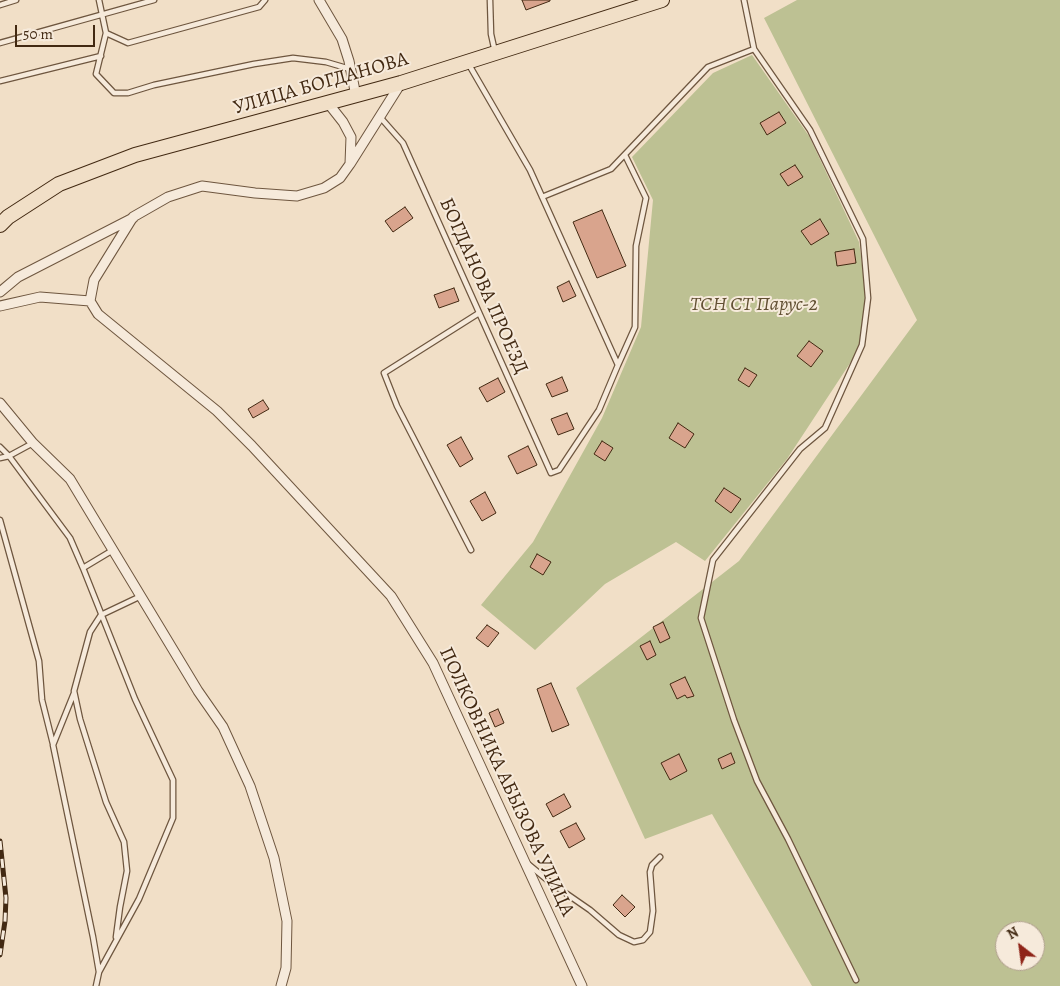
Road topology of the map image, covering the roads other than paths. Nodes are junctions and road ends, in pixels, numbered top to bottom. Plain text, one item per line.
1 (16, 0) edge
2 (100, 0) edge
3 (154, 0) edge
4 (265, 0) edge
5 (319, 0) edge
6 (490, 0) edge
7 (662, 0) edge
8 (744, 0) edge
9 (0, 5) edge
10 (102, 14) junction
11 (106, 33) junction
12 (0, 43) edge
13 (754, 49) junction
14 (496, 53) junction
15 (102, 56) junction
16 (468, 62) junction
17 (351, 69) junction
18 (0, 81) edge
19 (401, 83) junction
20 (356, 96) junction
21 (328, 103) junction
22 (380, 117) junction
23 (625, 155) junction
24 (350, 164) junction
25 (542, 197) junction
26 (133, 217) junction
27 (0, 225) edge
28 (0, 292) edge
29 (90, 301) junction
30 (0, 306) edge
31 (479, 312) junction
32 (618, 365) junction
33 (0, 403) edge
34 (33, 443) junction
35 (0, 447) edge
36 (9, 456) junction
37 (0, 458) edge
38 (0, 520) edge
39 (113, 550) junction
40 (471, 550) dead end
41 (82, 568) junction
42 (141, 596) junction
43 (101, 615) junction
44 (74, 691) junction
45 (53, 745) junction
46 (660, 857) dead end
47 (525, 862) junction
48 (116, 941) junction
49 (98, 972) junction
50 (856, 980) dead end
51 (96, 986) edge
52 (281, 986) edge
53 (582, 986) edge

1 - 9 lane
2 - 10 lane
3 - 10 lane
4 - 11 lane
5 - 17 street
6 - 14 lane
7 - 14 main road, УЛИЦА БОГДАНОВА
8 - 13 lane
10 - 11 lane
10 - 12 lane
11 - 15 lane
13 - 23 lane
13 - 50 lane
14 - 16 main road, УЛИЦА БОГДАНОВА
15 - 17 lane
15 - 18 lane
16 - 19 main road, УЛИЦА БОГДАНОВА
16 - 25 lane
17 - 20 street
19 - 20 main road, УЛИЦА БОГДАНОВА
19 - 22 street
20 - 21 main road, УЛИЦА БОГДАНОВА
21 - 24 street
21 - 27 main road, УЛИЦА БОГДАНОВА
22 - 24 street
22 - 31 lane, БОГДАНОВА ПРОЕЗД
23 - 25 lane
23 - 32 lane
24 - 26 street
25 - 32 lane
26 - 28 street
26 - 29 street
29 - 30 street
29 - 47 street, ПОЛКОВНИКА АБЫЗОВА УЛИЦА
31 - 32 lane, БОГДАНОВА ПРОЕЗД
31 - 40 lane
33 - 34 street
34 - 36 lane
34 - 39 street
35 - 36 lane
36 - 37 lane
36 - 41 lane
38 - 45 lane
39 - 41 lane
39 - 42 street
41 - 43 lane
42 - 43 lane
42 - 52 street
43 - 44 lane
43 - 48 lane
44 - 45 lane
44 - 48 lane
45 - 49 lane
46 - 47 lane
47 - 53 street, ПОЛКОВНИКА АБЫЗОВА УЛИЦА
48 - 49 lane
49 - 51 lane

